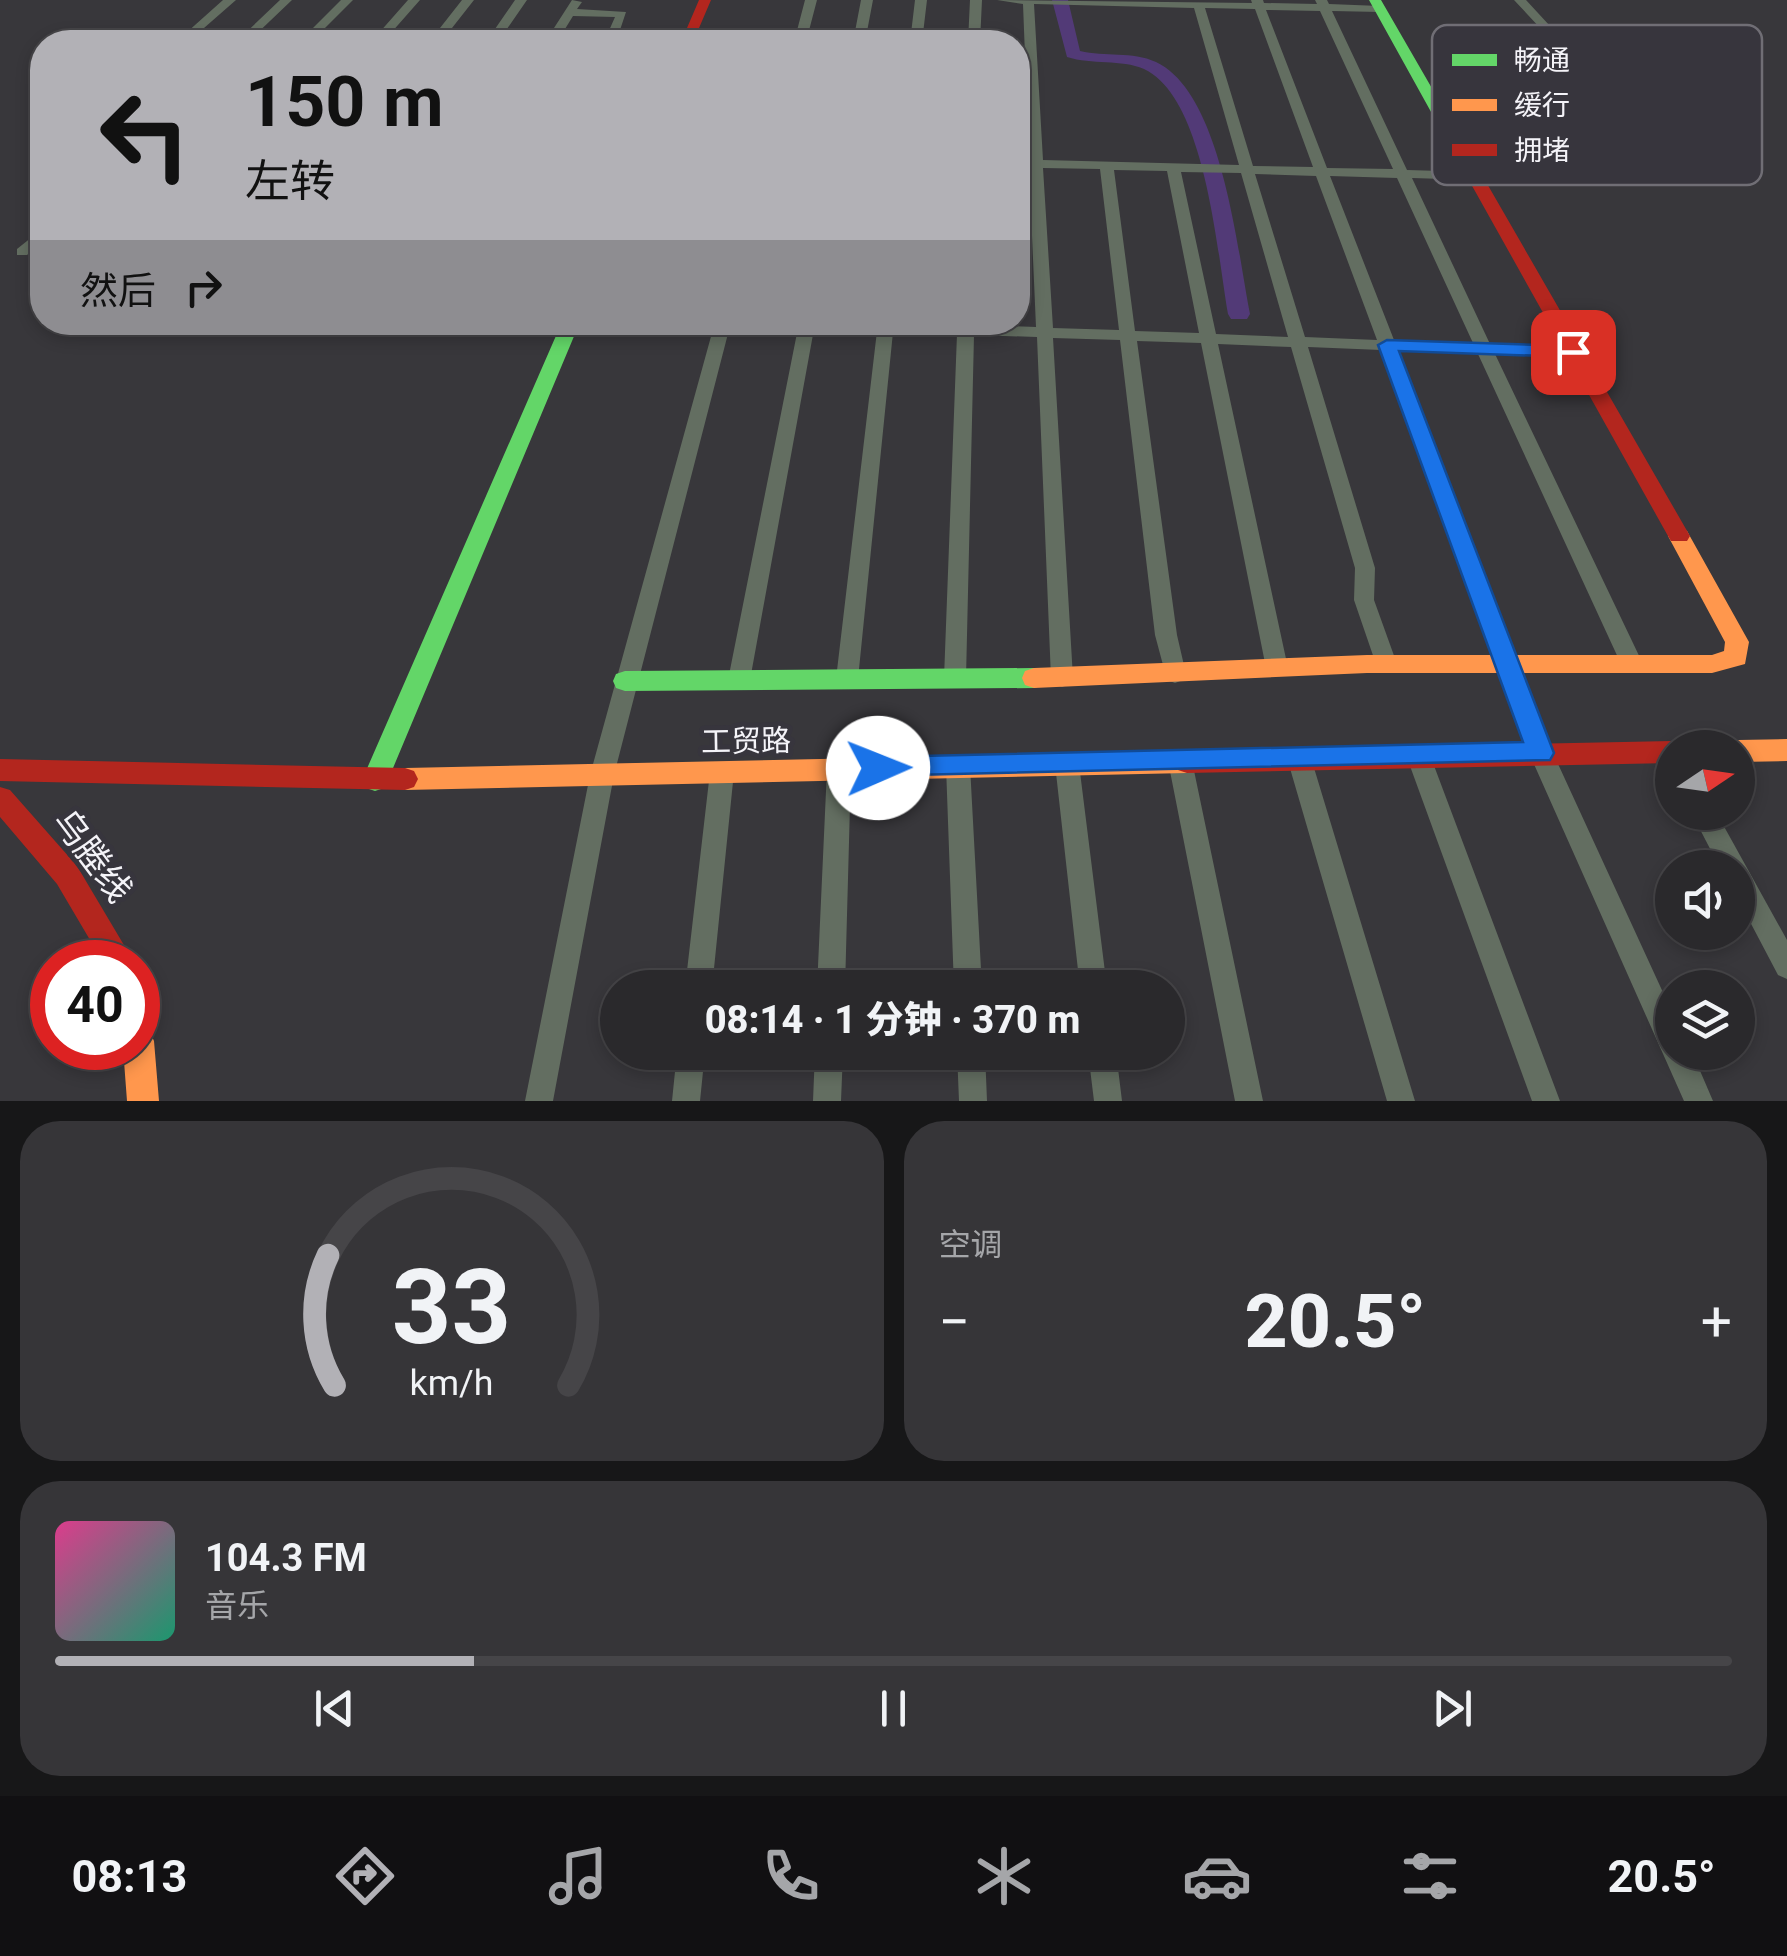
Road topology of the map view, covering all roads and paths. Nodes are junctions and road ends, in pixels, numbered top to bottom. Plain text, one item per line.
1 (230, 0) edge
2 (286, 0) edge
3 (346, 0) edge
4 (414, 0) edge
5 (468, 0) edge
6 (521, 0) edge
7 (705, 0) edge
8 (812, 0) edge
9 (866, 0) edge
10 (921, 0) edge
11 (976, 0) edge
12 (1003, 0) edge
13 (1520, 0) edge
14 (1028, 1) edge
15 (1046, 1) edge
16 (1083, 1) edge
17 (1143, 2) edge
18 (1198, 2) edge
19 (1258, 3) edge
20 (1323, 4) edge
21 (1378, 4) edge
22 (574, 6) edge
23 (1543, 25) edge
24 (196, 30) edge
25 (255, 30) edge
26 (317, 30) edge
27 (388, 30) edge
28 (444, 30) edge
29 (500, 30) edge
30 (559, 30) edge
31 (615, 30) edge
32 (693, 30) edge
33 (803, 30) edge
34 (861, 30) edge
35 (917, 30) edge
36 (975, 30) edge
37 (1030, 30) edge
38 (1030, 34) edge
39 (1432, 99) edge
40 (1030, 164) edge
41 (1038, 164) junction
42 (1106, 166) junction
43 (1180, 168) junction
44 (1247, 170) junction
45 (1322, 172) junction
46 (1404, 174) junction
47 (1432, 175) edge
48 (1481, 185) edge
49 (1030, 332) edge
50 (1046, 333) junction
51 (565, 335) edge
52 (719, 335) edge
53 (805, 335) edge
54 (885, 335) edge
55 (966, 335) edge
56 (1128, 336) junction
57 (1209, 339) junction
58 (1298, 342) junction
59 (1387, 345) junction
60 (1485, 349) junction
61 (1573, 352) junction
62 (1386, 664) junction
63 (1507, 664) junction
64 (1632, 664) junction
65 (1277, 668) junction
66 (1175, 674) junction
67 (956, 678) junction
68 (1062, 678) junction
69 (847, 679) junction
70 (738, 680) junction
71 (625, 681) junction
72 (1755, 750) edge
73 (1787, 750) edge
74 (1540, 753) junction
75 (1655, 753) edge
76 (1418, 755) junction
77 (1298, 758) junction
78 (1180, 761) junction
79 (1067, 764) junction
80 (958, 766) junction
81 (839, 769) junction
82 (0, 770) edge
83 (722, 772) junction
84 (602, 775) junction
85 (375, 780) junction
86 (0, 798) edge
87 (1755, 907) edge
88 (109, 940) edge
89 (1787, 966) edge
90 (700, 970) edge
91 (832, 970) edge
92 (967, 970) edge
93 (1092, 970) edge
94 (1655, 1005) edge
95 (140, 1070) edge
96 (689, 1070) edge
97 (828, 1070) edge
98 (972, 1070) edge
99 (1104, 1070) edge
100 (1685, 1070) edge
101 (143, 1101) edge
102 (540, 1101) edge
103 (686, 1101) edge
104 (827, 1101) edge
105 (973, 1101) edge
106 (1108, 1101) edge
107 (1249, 1101) edge
108 (1401, 1101) edge
109 (1546, 1101) edge
110 (1699, 1101) edge

1 - 24 street
2 - 25 street
3 - 26 street
4 - 27 street
5 - 28 street
6 - 29 street
7 - 32 street
8 - 33 street
9 - 34 street
10 - 35 street
11 - 36 street
12 - 14 street
13 - 23 street
14 - 15 street
14 - 37 street
15 - 16 street
16 - 17 street
17 - 18 street
18 - 19 street
18 - 44 street
19 - 20 street
19 - 45 street
20 - 21 street
20 - 46 street
21 - 39 street
22 - 30 street
22 - 31 street
38 - 41 street
40 - 41 street
41 - 42 street
41 - 50 street
42 - 43 street
42 - 56 street
43 - 44 street
43 - 57 street
44 - 45 street
44 - 58 street
45 - 46 street
45 - 59 street
46 - 47 street
46 - 60 street
48 - 61 street
49 - 50 street
50 - 56 street
50 - 68 street
51 - 85 street
52 - 71 street
53 - 70 street
54 - 69 street
55 - 67 street
56 - 57 street
56 - 66 street
57 - 58 street
57 - 65 street
58 - 59 street
58 - 62 street
59 - 60 street
59 - 63 street
60 - 61 street
60 - 64 street
61 - 64 street
62 - 63 street
62 - 65 street
63 - 64 street
63 - 74 street
65 - 66 street
66 - 68 street
67 - 68 street
67 - 69 street
69 - 70 street
70 - 71 street
71 - 84 street
72 - 73 street
74 - 75 street, 工贸路
74 - 76 street, 工贸路
74 - 94 street
76 - 77 street, 工贸路
76 - 109 street
77 - 78 street, 工贸路
77 - 108 street
78 - 79 street, 工贸路
78 - 107 street
79 - 80 street, 工贸路
79 - 93 street
80 - 81 street, 工贸路
80 - 92 street
81 - 83 street, 工贸路
81 - 91 street
82 - 85 street, 工贸路
83 - 84 street, 工贸路
83 - 90 street
84 - 85 street, 工贸路
84 - 102 street
86 - 88 street, 乌塍线
87 - 89 street
95 - 101 street
96 - 103 street
97 - 104 street
98 - 105 street
99 - 106 street
100 - 110 street

